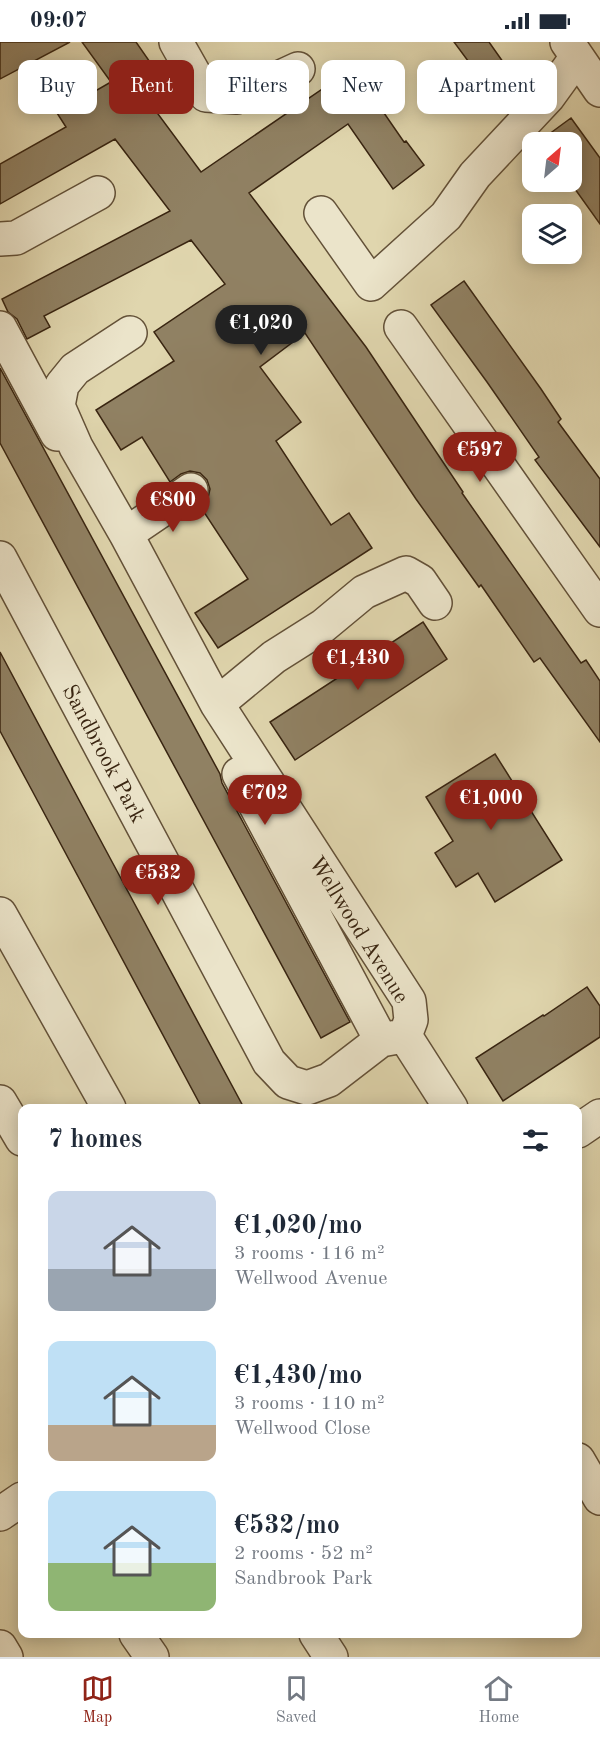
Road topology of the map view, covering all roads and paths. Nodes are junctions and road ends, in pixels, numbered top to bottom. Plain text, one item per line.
1 (176, 42) edge
2 (572, 50) edge
3 (600, 90) edge
4 (206, 95) edge
5 (98, 193) dead end
6 (321, 213) dead end
7 (0, 239) edge
8 (401, 327) dead end
9 (130, 333) dead end
10 (5, 349) edge
11 (191, 490) dead end
12 (126, 534) junction
13 (0, 558) edge
14 (435, 603) dead end
15 (600, 610) edge
16 (218, 704) junction
17 (0, 914) edge
18 (393, 1038) junction
19 (0, 1102) edge
20 (107, 1104) edge
21 (448, 1104) edge
22 (600, 1116) edge
23 (582, 1128) edge
24 (18, 1132) edge
25 (582, 1467) edge
26 (600, 1498) edge
27 (18, 1502) edge
28 (0, 1514) edge
29 (139, 1638) edge
30 (319, 1638) edge
31 (0, 1647) edge
32 (6, 1657) edge
33 (152, 1657) edge
34 (331, 1657) edge

1 - 4 street
2 - 3 street
2 - 6 street
5 - 7 street
8 - 15 street
9 - 12 street, Wellwood Avenue
10 - 18 street
11 - 12 street
12 - 16 street, Wellwood Avenue
13 - 18 street, Sandbrook Park
14 - 16 street
16 - 18 street, Wellwood Avenue
17 - 20 street
18 - 21 street, Wellwood Avenue
19 - 24 street
22 - 23 street
25 - 26 street
27 - 28 street
29 - 33 street
30 - 34 street
31 - 32 street

